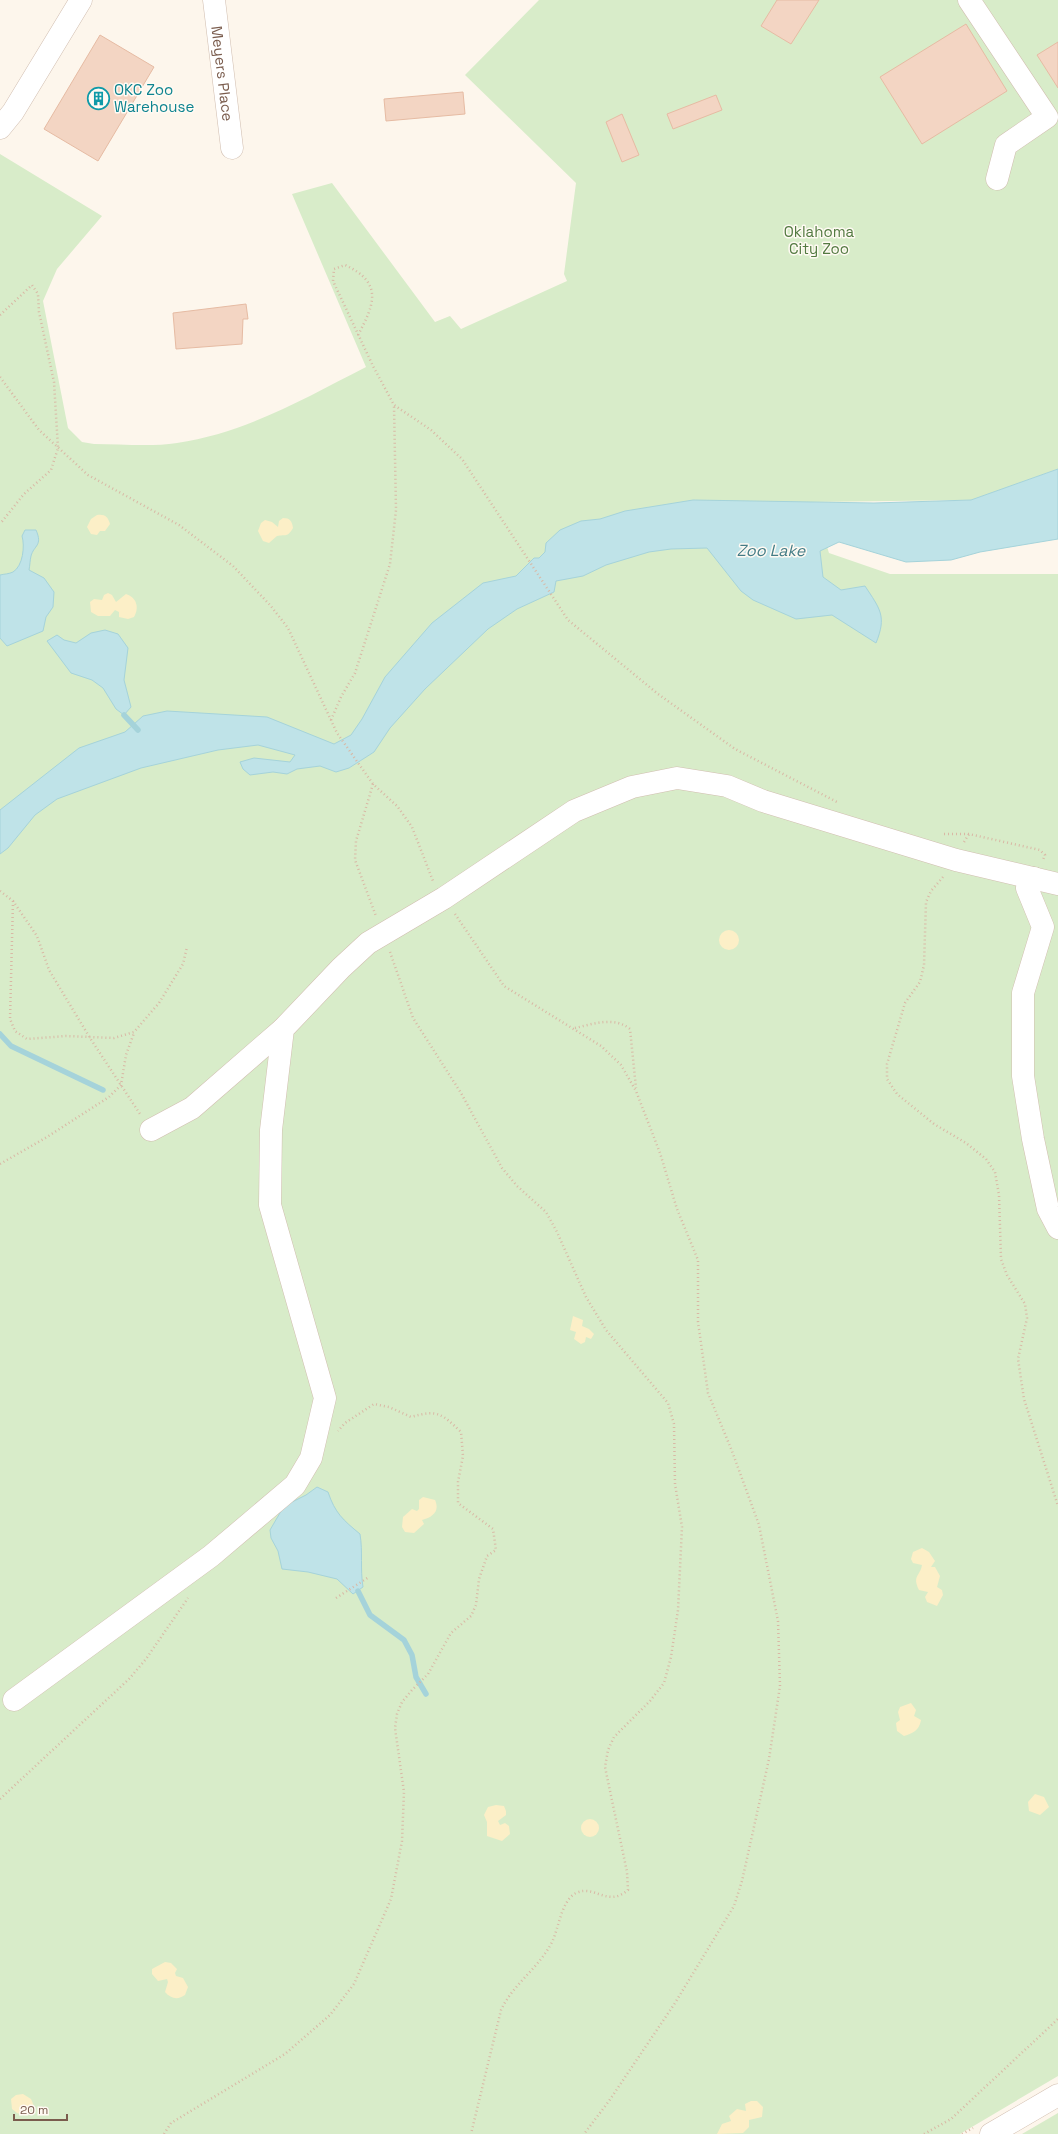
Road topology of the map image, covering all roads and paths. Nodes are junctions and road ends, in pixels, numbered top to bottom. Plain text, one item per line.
1 (81, 0) edge
2 (214, 0) edge
3 (969, 0) edge
4 (0, 128) edge
5 (232, 148) dead end
6 (997, 179) dead end
7 (0, 315) edge
8 (358, 335) junction
9 (0, 377) edge
10 (394, 405) junction
11 (58, 448) junction
12 (0, 524) edge
13 (331, 721) junction
14 (373, 784) junction
15 (839, 803) dead end
16 (969, 834) junction
17 (938, 835) dead end
18 (956, 860) junction
19 (1034, 878) junction
20 (1058, 884) edge
21 (0, 891) edge
22 (444, 898) junction
23 (13, 902) junction
24 (383, 932) junction
25 (188, 948) dead end
26 (574, 1028) junction
27 (283, 1029) junction
28 (134, 1032) junction
29 (90, 1038) junction
30 (122, 1085) junction
31 (636, 1091) junction
32 (151, 1130) joint
33 (0, 1164) edge
34 (1058, 1228) edge
35 (336, 1433) dead end
36 (1058, 1506) edge
37 (369, 1577) dead end
38 (192, 1591) dead end
39 (336, 1598) dead end
40 (14, 1700) dead end
41 (0, 1799) edge
42 (1058, 2019) edge
43 (1058, 2095) edge
44 (164, 2134) edge
45 (471, 2134) edge
46 (584, 2134) edge
47 (924, 2134) edge
48 (991, 2134) edge

1 - 4 street
2 - 5 street, Meyers Place
3 - 6 street
7 - 11 path
8 - 8 path
8 - 10 path
9 - 11 path
10 - 13 path
10 - 15 path
11 - 12 path
11 - 13 path
13 - 14 path
14 - 22 path
14 - 24 path
16 - 17 path
16 - 18 path
16 - 19 path
18 - 19 street
18 - 22 street
18 - 36 path
19 - 20 street
19 - 34 street
21 - 23 path
22 - 24 street
22 - 26 path
23 - 29 path
23 - 29 path
24 - 27 street
24 - 45 path
25 - 28 path
26 - 31 path
26 - 31 path
27 - 32 street
27 - 40 street
28 - 29 path
28 - 30 path
29 - 30 path
30 - 32 path
30 - 33 path
31 - 46 path
35 - 44 path
37 - 39 path
38 - 41 path
42 - 47 path
43 - 48 street

